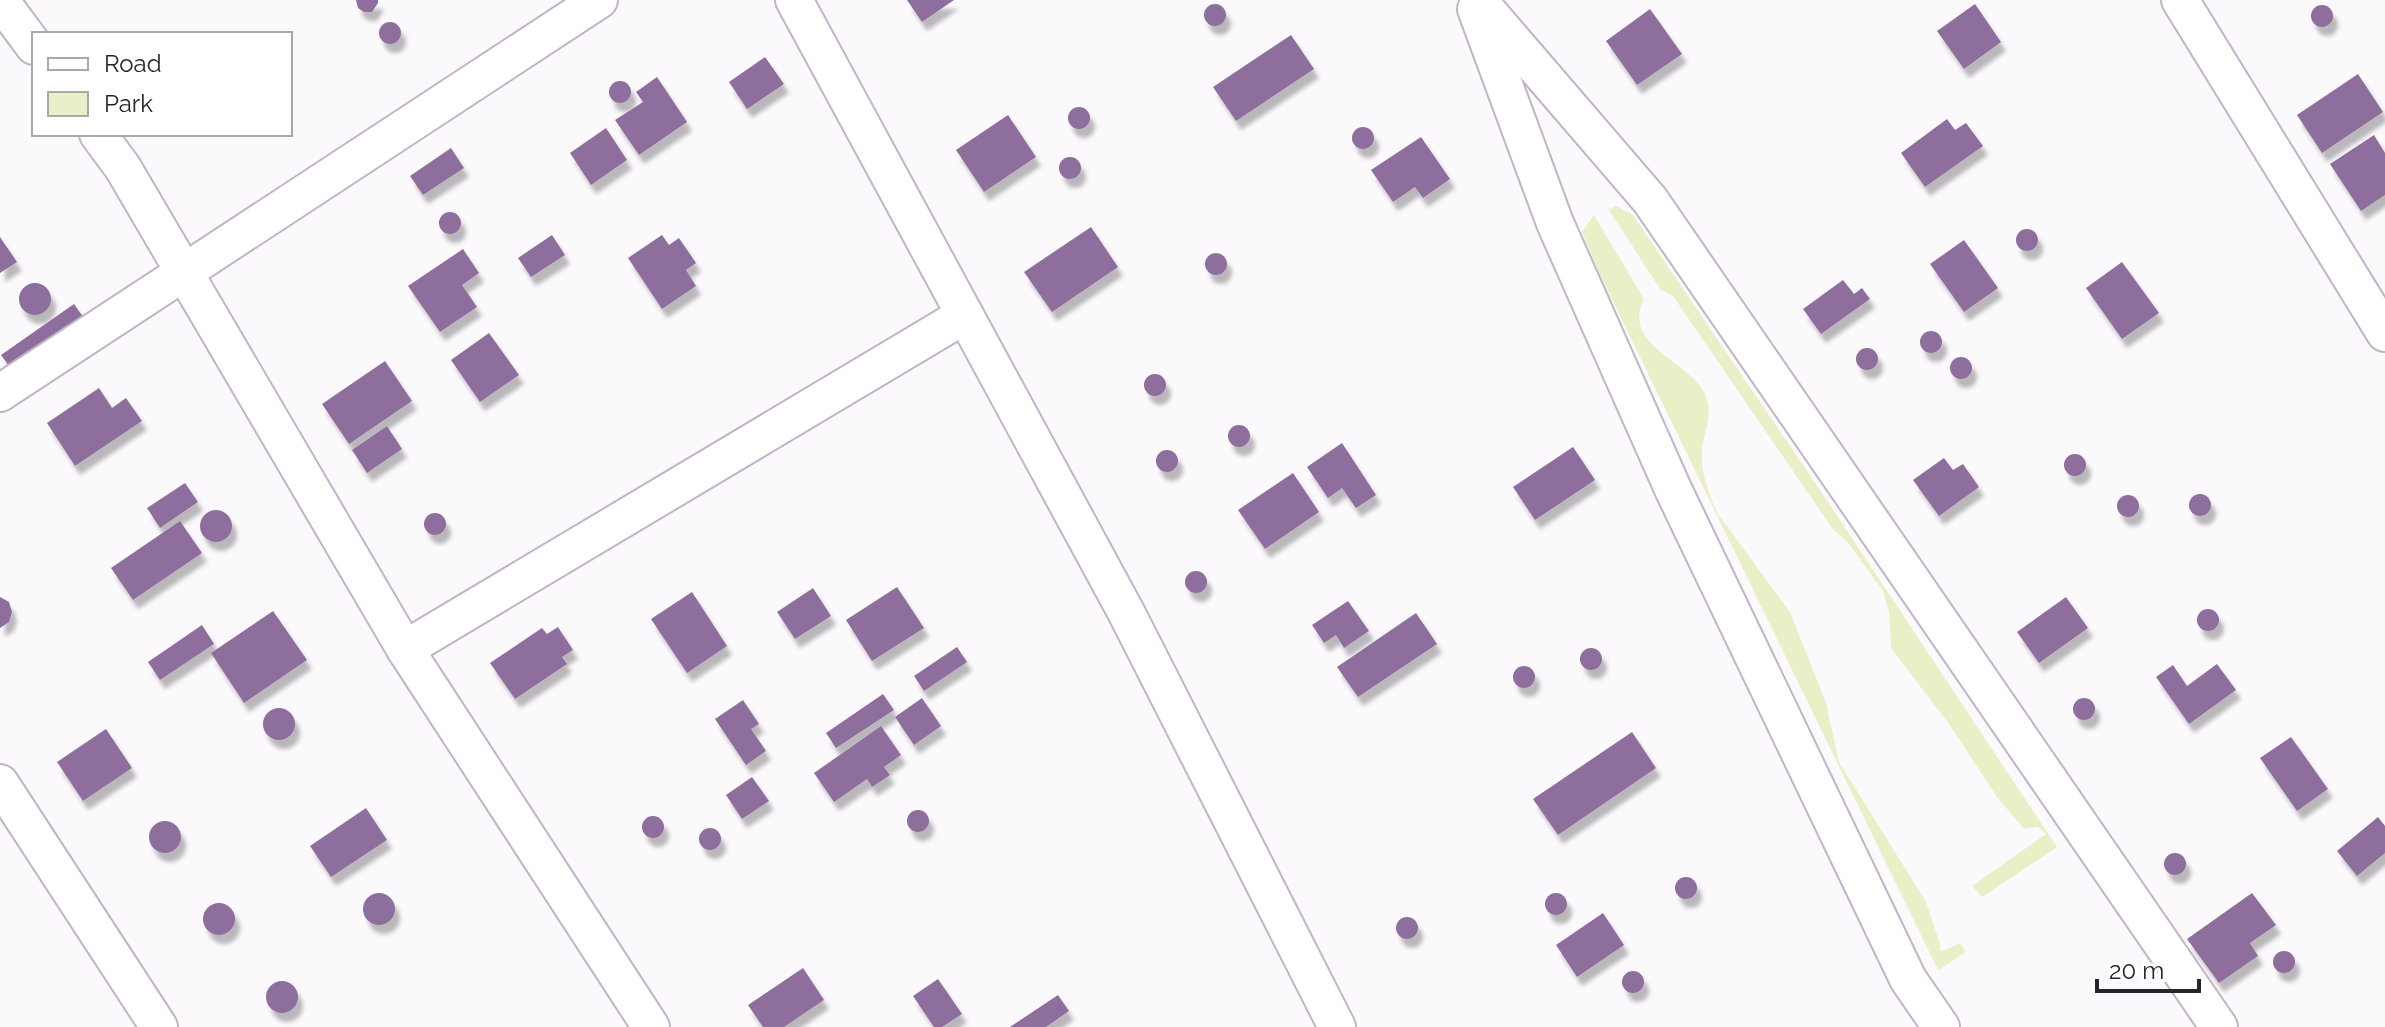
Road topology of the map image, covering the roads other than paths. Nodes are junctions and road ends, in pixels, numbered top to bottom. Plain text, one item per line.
1 (0, 0) edge
2 (599, 0) edge
3 (794, 0) edge
4 (1476, 0) edge
5 (2180, 0) edge
6 (32, 43) edge
7 (99, 136) edge
8 (186, 273) junction
9 (965, 315) junction
10 (2385, 333) edge
11 (0, 393) edge
12 (405, 649) junction
13 (0, 783) edge
14 (159, 1027) edge
15 (651, 1027) edge
16 (1337, 1027) edge
17 (1941, 1027) edge
18 (2219, 1027) edge

1 - 6 street
2 - 8 street
3 - 9 street
4 - 17 street
4 - 18 street
5 - 10 street
7 - 8 street
8 - 11 street
8 - 12 street
9 - 12 street
9 - 16 street
12 - 15 street
13 - 14 street

